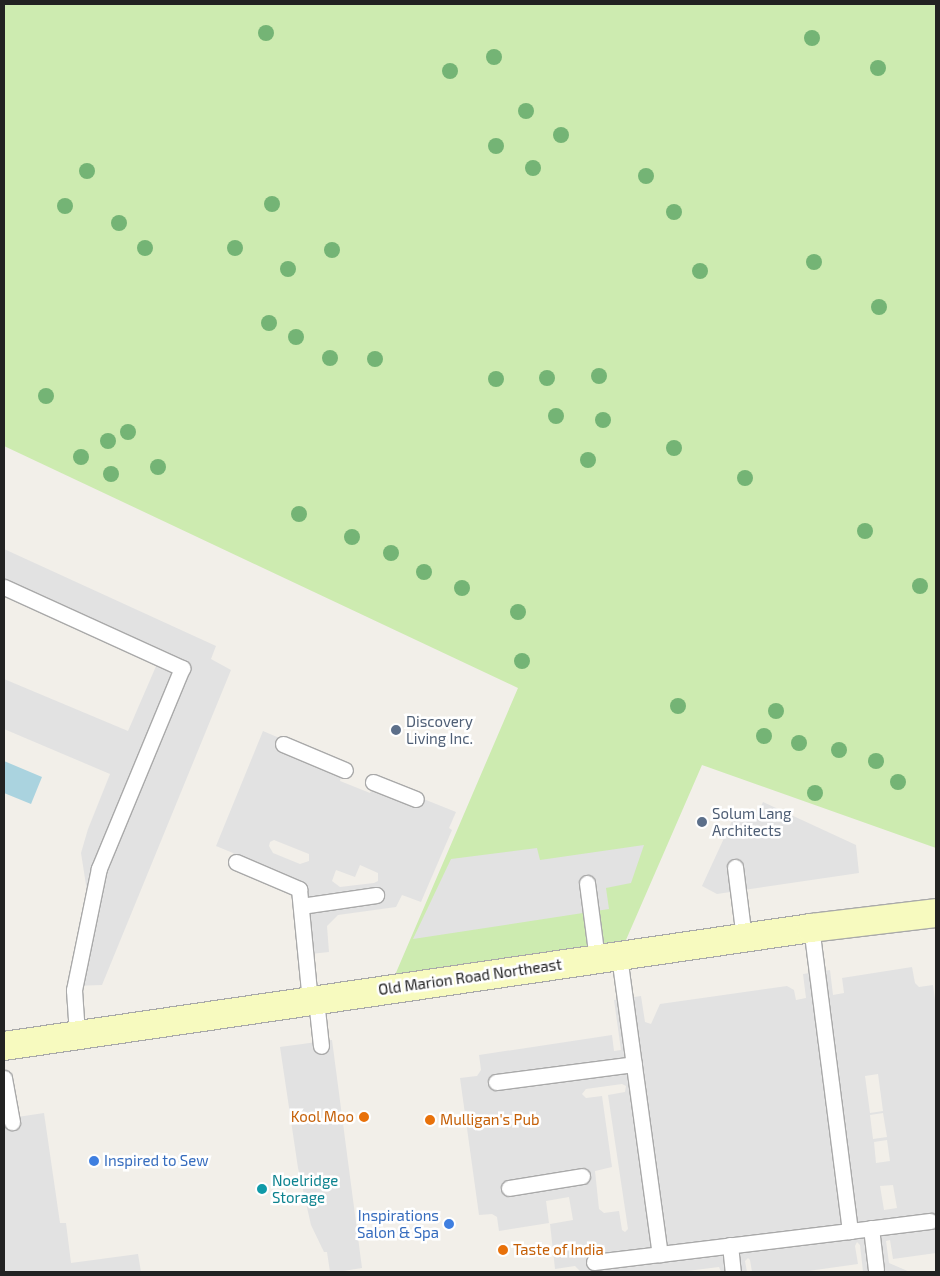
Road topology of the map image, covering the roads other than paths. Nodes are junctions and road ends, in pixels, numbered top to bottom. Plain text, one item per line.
1 (4, 587) edge
2 (283, 744) dead end
3 (345, 770) dead end
4 (373, 782) dead end
5 (416, 799) dead end
6 (236, 862) dead end
7 (735, 867) dead end
8 (587, 883) dead end
9 (376, 895) dead end
10 (301, 906) junction
11 (936, 912) edge
12 (811, 928) junction
13 (744, 938) junction
14 (608, 957) junction
15 (313, 1000) junction
16 (78, 1034) junction
17 (4, 1046) edge
18 (322, 1046) dead end
19 (634, 1064) junction
20 (4, 1078) edge
21 (496, 1082) dead end
22 (12, 1122) dead end
23 (582, 1176) dead end
24 (509, 1188) dead end
25 (930, 1221) dead end
26 (871, 1228) junction
27 (850, 1231) junction
28 (730, 1245) junction
29 (660, 1254) junction
30 (594, 1262) dead end
31 (876, 1270) dead end
32 (733, 1272) edge

1 - 16 lane
2 - 3 lane
4 - 5 lane
6 - 10 lane
7 - 13 lane
8 - 14 lane
9 - 10 lane
10 - 15 lane
11 - 12 main road, Old Marion Road Northeast
12 - 13 main road, Old Marion Road Northeast
12 - 27 lane
13 - 14 main road, Old Marion Road Northeast
14 - 15 main road, Old Marion Road Northeast
14 - 19 lane
15 - 16 main road, Old Marion Road Northeast
15 - 18 lane
16 - 17 main road, Old Marion Road Northeast
19 - 21 lane
19 - 29 lane
20 - 22 lane
23 - 24 lane
25 - 26 lane
26 - 27 lane
26 - 31 lane
27 - 28 lane
28 - 29 lane
28 - 32 lane
29 - 30 lane

